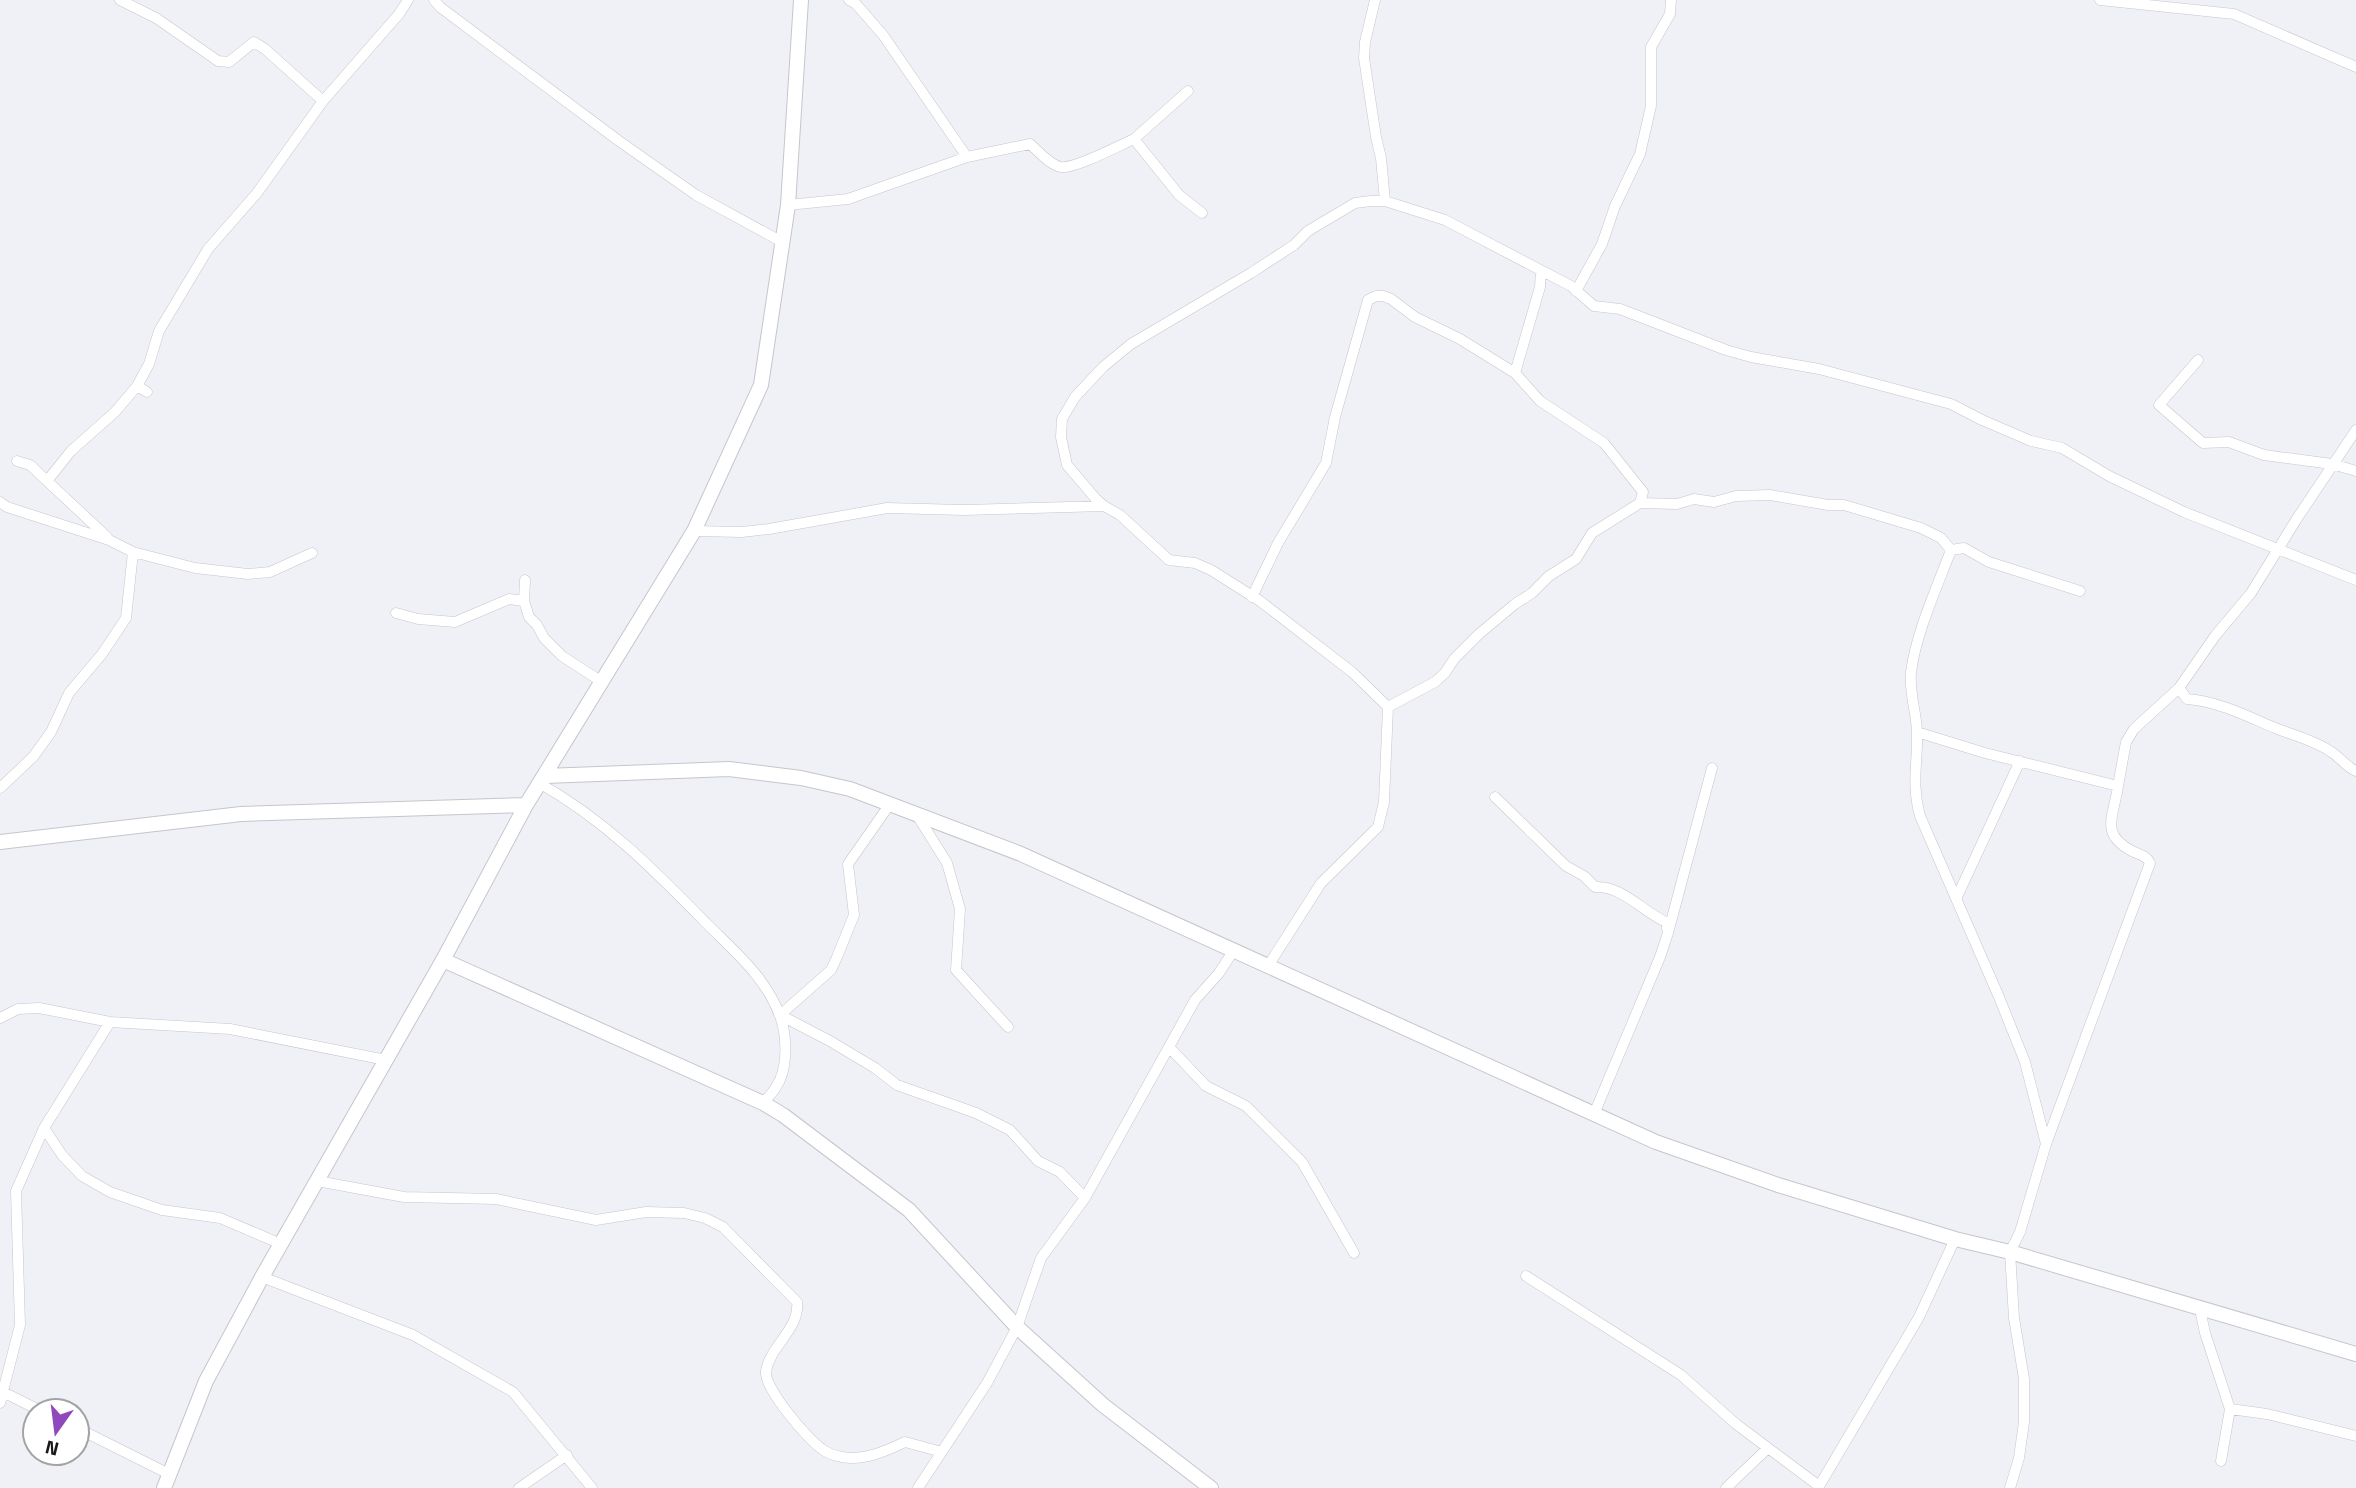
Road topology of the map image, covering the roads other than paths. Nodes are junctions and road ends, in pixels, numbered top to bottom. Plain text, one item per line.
1 (120, 0) edge
2 (408, 0) edge
3 (435, 0) edge
4 (802, 0) edge
5 (849, 0) edge
6 (1375, 0) edge
7 (1671, 0) edge
8 (2100, 0) edge
9 (2356, 67) edge
10 (1188, 92) dead end
11 (323, 101) junction
12 (1134, 139) junction
13 (967, 157) junction
14 (1385, 201) junction
15 (788, 205) junction
16 (1202, 213) dead end
17 (784, 243) junction
18 (1541, 271) junction
19 (1576, 291) junction
20 (2197, 360) dead end
21 (1515, 373) junction
22 (137, 386) junction
23 (147, 392) dead end
24 (2356, 430) edge
25 (17, 461) dead end
26 (2332, 464) junction
27 (2356, 471) edge
28 (47, 481) junction
29 (0, 502) edge
30 (1640, 503) junction
31 (1104, 506) junction
32 (694, 531) junction
33 (110, 540) junction
34 (1951, 550) junction
35 (2277, 550) junction
36 (133, 551) junction
37 (312, 553) dead end
38 (525, 580) dead end
39 (2356, 580) edge
40 (2080, 591) dead end
41 (1252, 597) junction
42 (524, 600) junction
43 (396, 613) dead end
44 (602, 682) junction
45 (2179, 688) junction
46 (1388, 707) junction
47 (1917, 732) junction
48 (2020, 761) junction
49 (1712, 768) dead end
50 (2356, 771) edge
51 (542, 779) junction
52 (2118, 786) junction
53 (0, 788) edge
54 (1495, 797) dead end
55 (890, 804) junction
56 (526, 805) junction
57 (917, 814) junction
58 (4, 838) edge
59 (1957, 897) junction
60 (1668, 933) junction
61 (1234, 950) junction
62 (443, 960) junction
63 (1268, 965) junction
64 (780, 1015) junction
65 (0, 1018) edge
66 (110, 1022) junction
67 (1008, 1027) dead end
68 (1169, 1047) junction
69 (386, 1060) junction
70 (763, 1103) junction
71 (1594, 1114) junction
72 (44, 1128) junction
73 (2046, 1144) junction
74 (317, 1181) junction
75 (1085, 1198) junction
76 (1955, 1239) junction
77 (281, 1244) junction
78 (2010, 1252) junction
79 (1354, 1253) dead end
80 (1526, 1276) dead end
81 (262, 1277) junction
82 (2200, 1309) junction
83 (1017, 1327) junction
84 (2356, 1354) edge
85 (1, 1397) edge
86 (21, 1404) edge
87 (2230, 1409) junction
88 (2356, 1436) edge
89 (91, 1437) edge
90 (1768, 1448) junction
91 (942, 1452) junction
92 (567, 1455) junction
93 (2221, 1461) dead end
94 (167, 1481) edge
95 (1818, 1487) edge
96 (519, 1488) edge
97 (592, 1488) edge
98 (918, 1488) edge
99 (1211, 1488) edge
100 (1726, 1488) edge
101 (2010, 1488) edge

1 - 11 street
2 - 11 street
3 - 17 street
4 - 15 street
5 - 13 street
6 - 14 street
7 - 19 street
8 - 9 street
10 - 12 street
11 - 22 street
12 - 13 street
12 - 16 street
13 - 15 street
14 - 18 street
14 - 31 street
15 - 17 street
17 - 32 street
18 - 19 street
18 - 21 street
19 - 35 street
20 - 26 street
21 - 30 street
21 - 41 street
22 - 23 street
22 - 28 street
24 - 26 street
25 - 28 street
26 - 27 street
26 - 35 street
28 - 33 street
29 - 33 street
30 - 34 street
30 - 46 street
31 - 32 street
31 - 41 street
32 - 44 street
33 - 36 street
34 - 40 street
34 - 47 street
35 - 39 street
35 - 45 street
36 - 37 street
36 - 53 street
38 - 42 street
41 - 46 street
42 - 43 street
42 - 44 street
44 - 51 street
45 - 50 street
45 - 52 street
46 - 63 street
47 - 48 street
47 - 59 street
48 - 52 street
48 - 59 street
49 - 60 street
51 - 55 street
51 - 56 street
51 - 64 street
52 - 73 street
54 - 60 street
55 - 57 street
55 - 64 street
56 - 58 street
56 - 62 street
57 - 61 street
57 - 67 street
59 - 73 street
60 - 71 street
61 - 63 street
61 - 68 street
62 - 69 street
62 - 70 street
63 - 71 street
64 - 70 street
64 - 75 street
65 - 66 street
66 - 69 street
66 - 72 street
68 - 75 street
68 - 79 street
69 - 74 street
70 - 83 street
71 - 76 street
72 - 77 street
72 - 85 street
73 - 78 street
74 - 77 street
74 - 91 street
75 - 83 street
76 - 78 street
76 - 95 street
77 - 81 street
78 - 82 street
78 - 101 street
80 - 90 street
81 - 92 street
81 - 94 street
82 - 84 street
82 - 87 street
83 - 91 street
83 - 99 street
85 - 86 street
87 - 88 street
87 - 93 street
89 - 94 street
90 - 95 street
90 - 100 street
91 - 98 street
92 - 96 street
92 - 97 street

